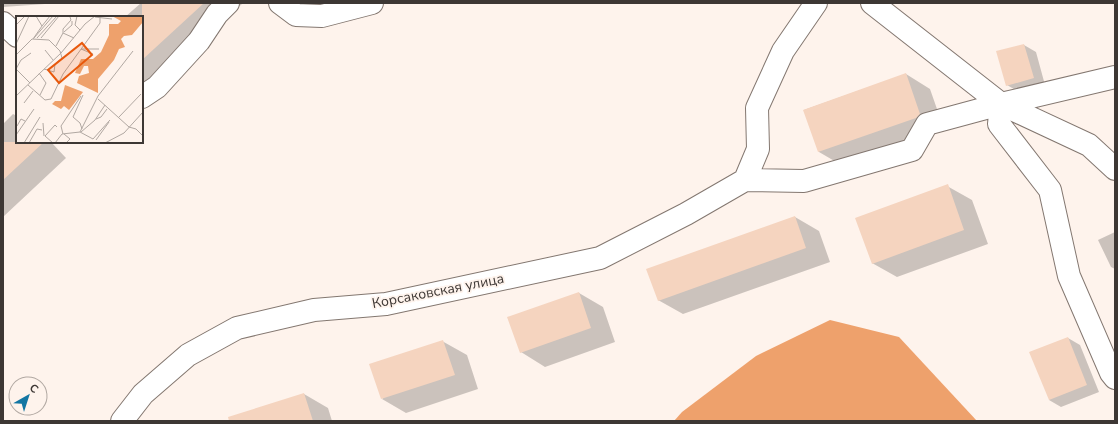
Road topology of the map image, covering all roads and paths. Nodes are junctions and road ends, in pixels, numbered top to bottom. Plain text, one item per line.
1 (228, 3) edge
2 (280, 3) edge
3 (372, 3) edge
4 (816, 3) edge
5 (872, 3) edge
6 (3, 23) edge
7 (16, 35) edge
8 (1115, 77) edge
9 (143, 96) edge
10 (1002, 104) junction
11 (1115, 169) edge
12 (745, 180) junction
13 (1115, 378) edge
14 (122, 421) edge

1 - 9 street
2 - 3 street
4 - 12 street
5 - 10 street
6 - 7 street
8 - 10 street
10 - 11 street
10 - 12 street
10 - 13 street
12 - 14 street, Корсаковская улица

